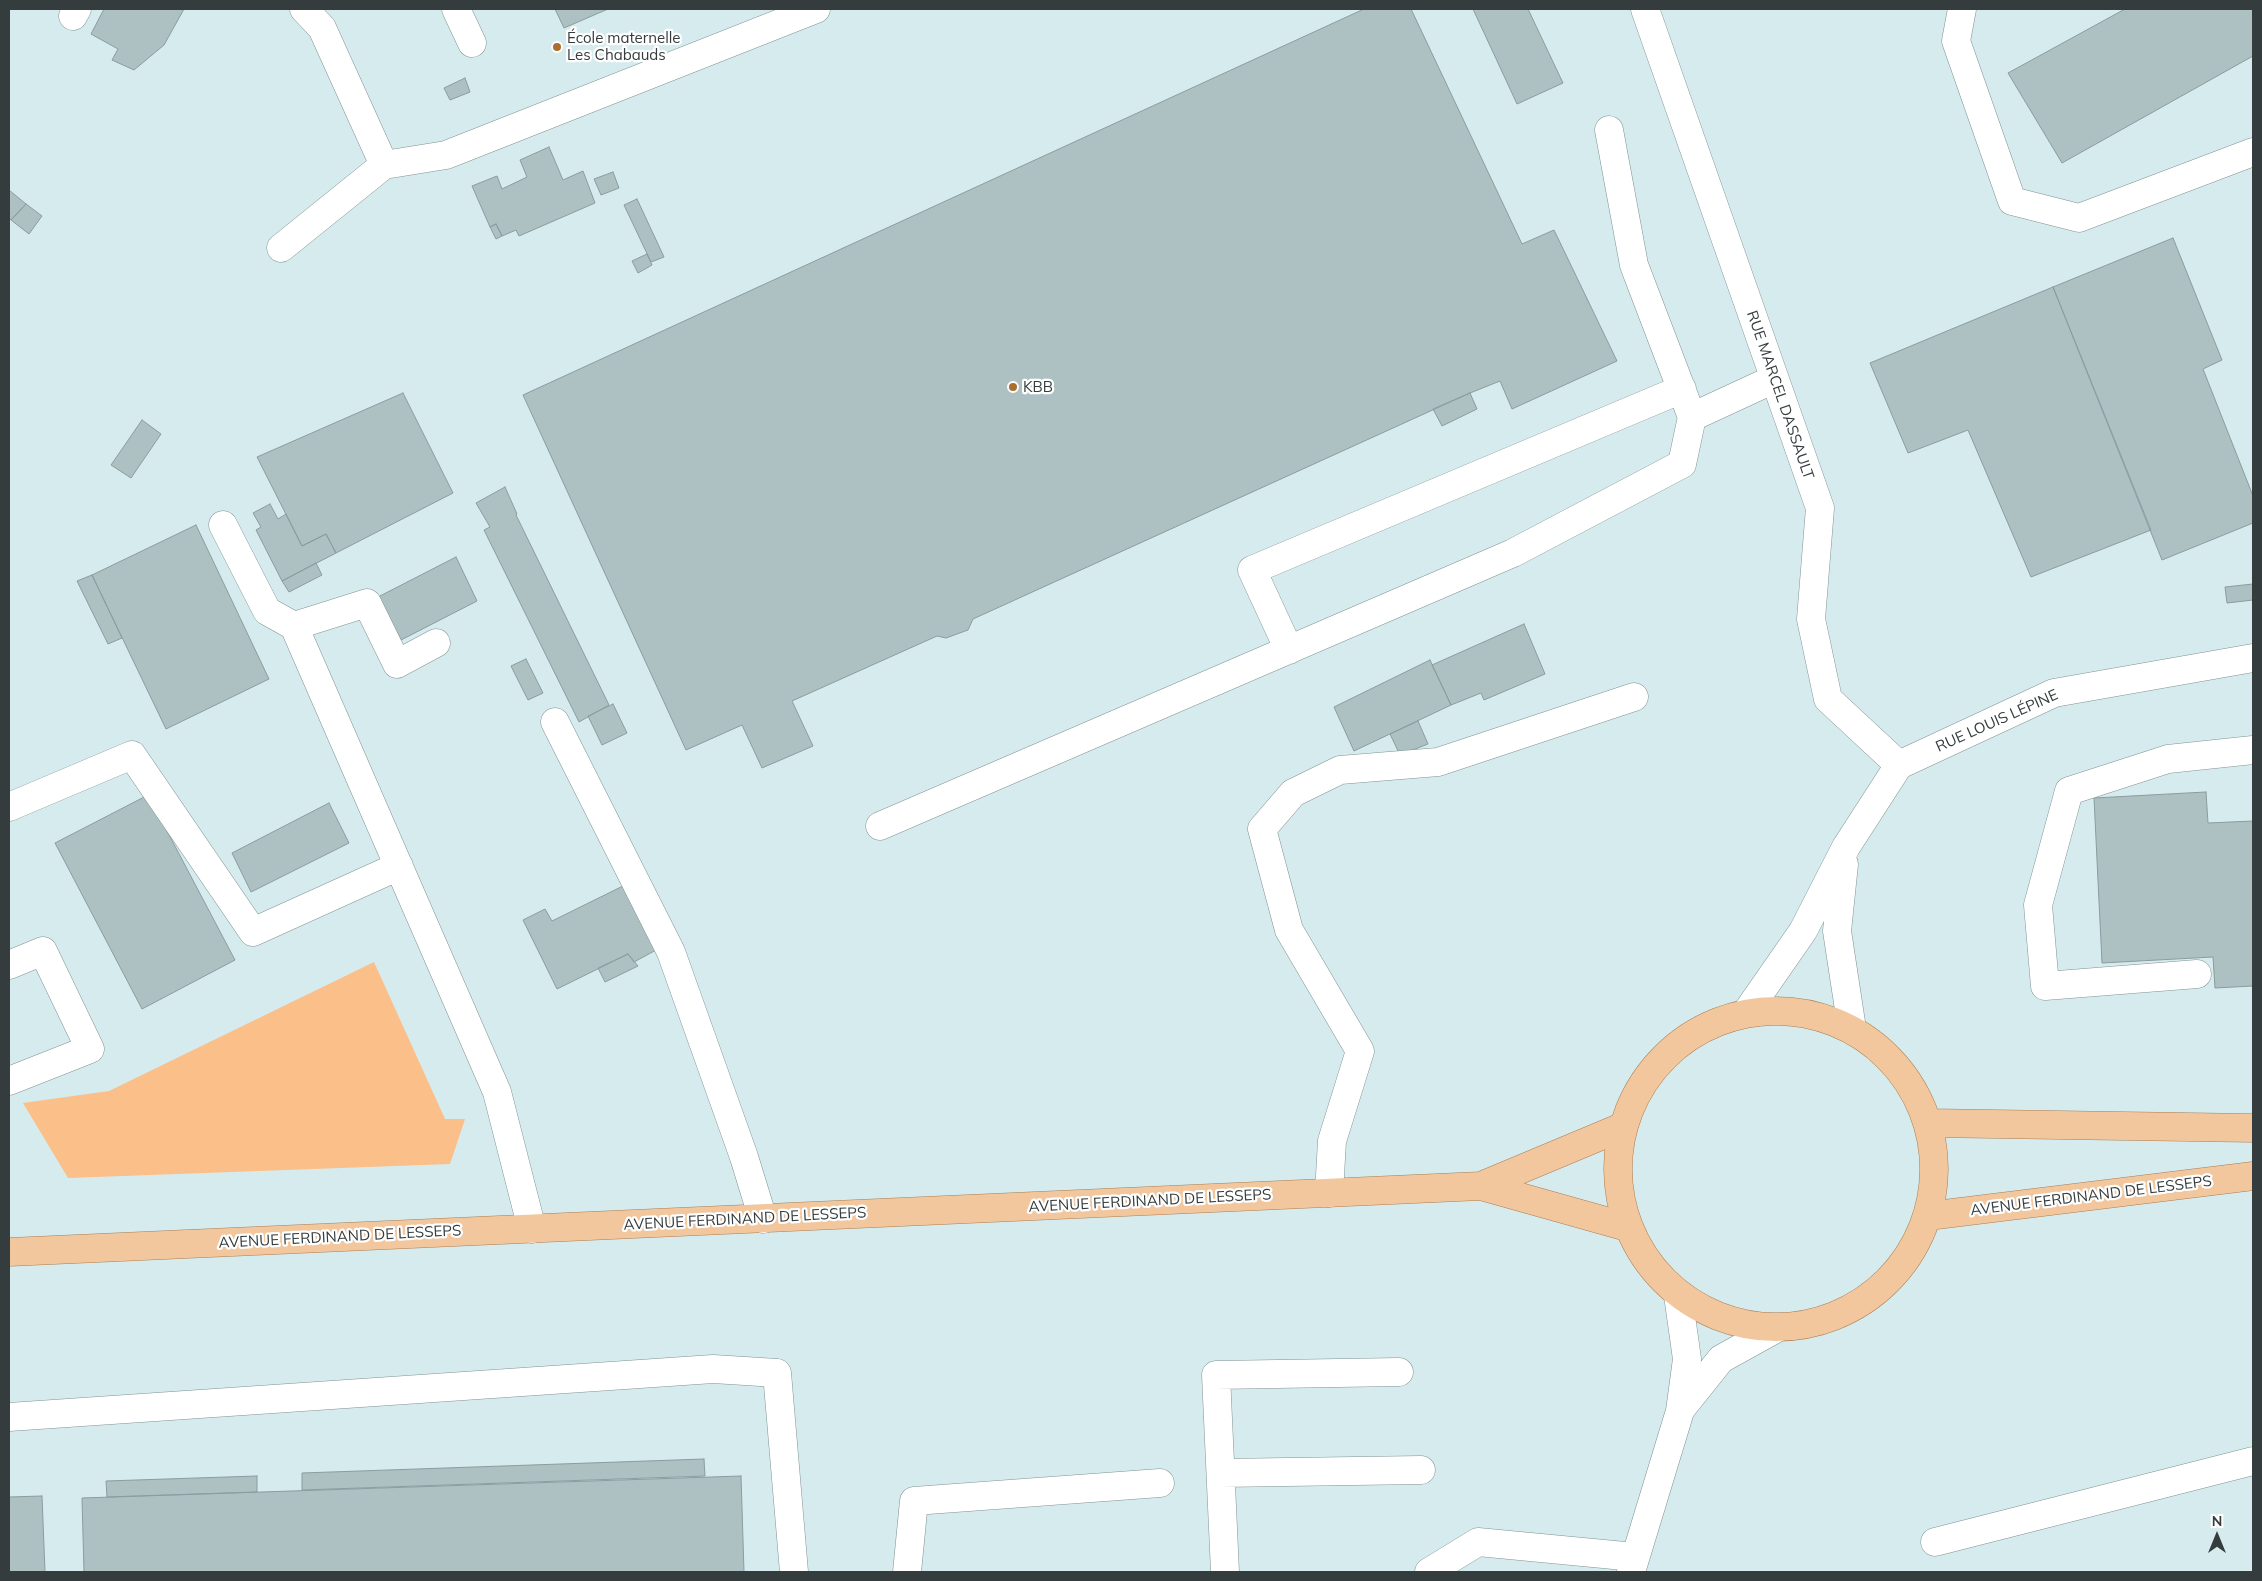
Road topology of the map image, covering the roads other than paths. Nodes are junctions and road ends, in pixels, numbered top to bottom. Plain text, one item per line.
1 (304, 9) edge
2 (456, 9) edge
3 (816, 9) edge
4 (1645, 9) edge
5 (1962, 9) edge
6 (472, 44) dead end
7 (1609, 130) dead end
8 (2253, 152) edge
9 (384, 165) junction
10 (280, 248) dead end
11 (1774, 379) junction
12 (1682, 389) junction
13 (1692, 417) junction
14 (223, 525) dead end
15 (294, 626) junction
16 (436, 643) dead end
17 (1289, 650) junction
18 (2253, 658) edge
19 (1634, 698) dead end
20 (555, 722) dead end
21 (2253, 750) edge
22 (1899, 765) junction
23 (9, 807) edge
24 (880, 826) dead end
25 (1846, 847) junction
26 (399, 866) junction
27 (9, 965) edge
28 (2197, 974) dead end
29 (1746, 1013) junction
30 (1852, 1029) junction
31 (9, 1081) edge
32 (1929, 1123) junction
33 (1622, 1127) junction
34 (2253, 1128) edge
35 (2253, 1176) edge
36 (1481, 1186) junction
37 (1329, 1193) junction
38 (1928, 1216) junction
39 (762, 1219) junction
40 (1627, 1227) junction
41 (532, 1229) junction
42 (9, 1252) edge
43 (1678, 1294) junction
44 (1776, 1328) junction
45 (1399, 1372) dead end
46 (1680, 1411) junction
47 (9, 1417) edge
48 (2253, 1461) edge
49 (1421, 1470) dead end
50 (1221, 1473) junction
51 (1160, 1483) dead end
52 (1934, 1542) dead end
53 (1633, 1565) edge
54 (794, 1572) edge
55 (907, 1572) edge
56 (1225, 1572) edge
57 (1429, 1572) edge

1 - 9 street
2 - 6 street
3 - 9 street
4 - 11 street, RUE MARCEL DASSAULT
5 - 8 street
7 - 12 street
9 - 10 street
11 - 13 street
11 - 22 street, RUE MARCEL DASSAULT
12 - 13 street
12 - 17 street
13 - 17 street
14 - 15 street
15 - 16 street
15 - 26 street
17 - 24 street
18 - 22 street, RUE LOUIS LÉPINE
19 - 37 street
20 - 39 street
21 - 28 street
22 - 25 street
23 - 26 street
25 - 29 street
25 - 30 street
26 - 41 street
27 - 31 street
29 - 30 main road
29 - 33 main road
30 - 32 main road
32 - 34 main road
32 - 38 main road
33 - 36 main road, AVENUE FERDINAND DE LESSEPS
33 - 40 main road
35 - 38 main road, AVENUE FERDINAND DE LESSEPS
36 - 37 main road, AVENUE FERDINAND DE LESSEPS
36 - 40 main road, AVENUE FERDINAND DE LESSEPS
37 - 39 main road, AVENUE FERDINAND DE LESSEPS
38 - 44 main road
39 - 41 main road, AVENUE FERDINAND DE LESSEPS
40 - 43 main road
41 - 42 main road, AVENUE FERDINAND DE LESSEPS
43 - 44 main road
43 - 46 street
44 - 46 street
45 - 50 street
46 - 53 street
47 - 54 street
48 - 52 street
49 - 50 street
50 - 56 street
51 - 55 street
53 - 57 street

